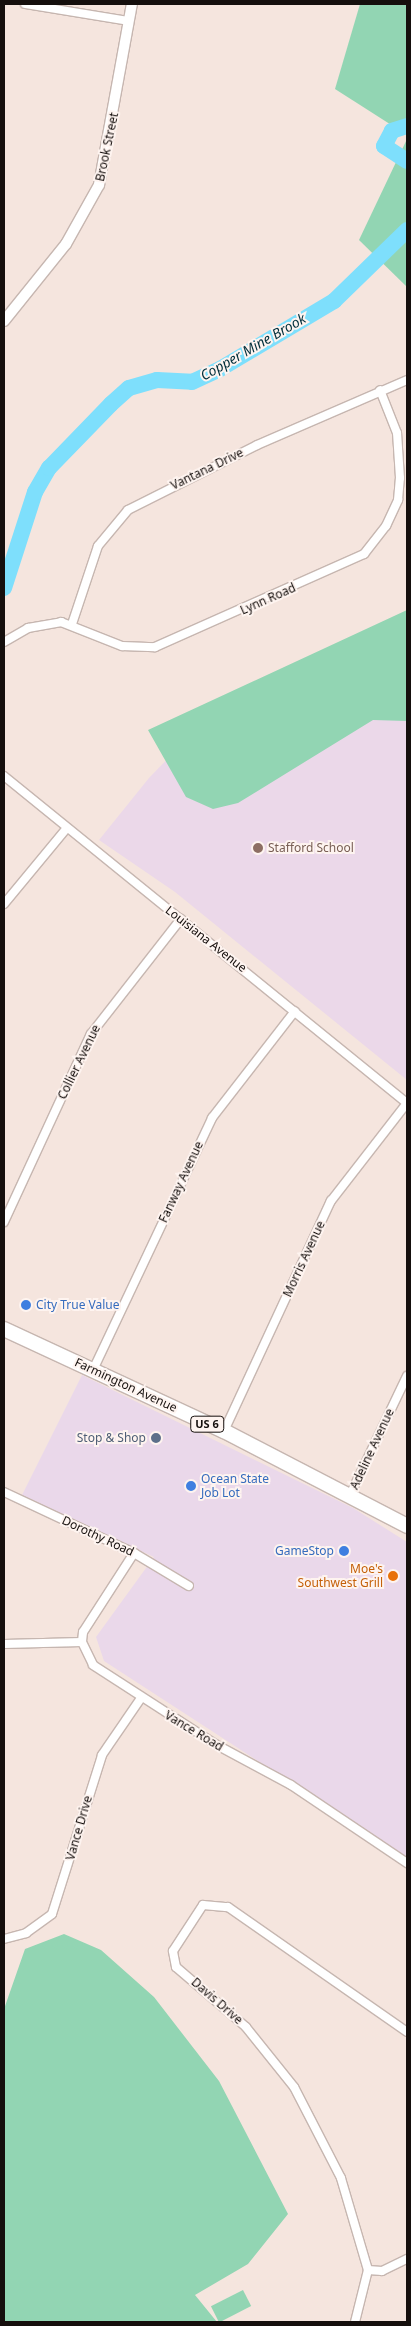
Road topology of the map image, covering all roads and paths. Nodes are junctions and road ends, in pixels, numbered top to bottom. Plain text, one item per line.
1 (25, 4) edge
2 (132, 4) edge
3 (129, 21) junction
4 (4, 321) edge
5 (407, 380) edge
6 (380, 390) junction
7 (72, 624) junction
8 (4, 642) edge
9 (4, 776) edge
10 (66, 829) junction
11 (4, 904) edge
12 (181, 919) junction
13 (295, 1010) junction
14 (407, 1103) edge
15 (4, 1222) edge
16 (4, 1329) edge
17 (93, 1370) junction
18 (407, 1376) edge
19 (224, 1431) junction
20 (4, 1492) edge
21 (350, 1495) junction
22 (407, 1526) edge
23 (134, 1553) junction
24 (189, 1586) dead end
25 (82, 1642) junction
26 (4, 1644) edge
27 (140, 1698) junction
28 (407, 1863) edge
29 (4, 1939) edge
30 (407, 2032) edge
31 (407, 2259) edge
32 (368, 2270) junction
33 (355, 2322) edge

1 - 3 street
2 - 3 street, Brook Street
3 - 4 street, Brook Street
5 - 6 street, Vantana Drive
6 - 7 street, Vantana Drive
6 - 7 street, Lynn Road
7 - 8 street, Lynn Road
9 - 10 street, Louisiana Avenue
10 - 11 street
10 - 12 street, Louisiana Avenue
12 - 13 street, Louisiana Avenue
12 - 15 street, Collier Avenue
13 - 14 street, Louisiana Avenue
13 - 17 street, Fanway Avenue
14 - 19 street, Morris Avenue
16 - 17 highway, Farmington Avenue / US 6
17 - 19 highway, Farmington Avenue / US 6
18 - 21 street, Adeline Avenue
19 - 21 highway, Farmington Avenue / US 6
20 - 23 street, Dorothy Road
21 - 22 highway, Farmington Avenue / US 6
23 - 24 street, Dorothy Road
23 - 25 street
25 - 26 street
25 - 27 street, Vance Road
27 - 28 street, Vance Road
27 - 29 street, Vance Drive
30 - 32 street, Davis Drive
31 - 32 street
32 - 33 street

